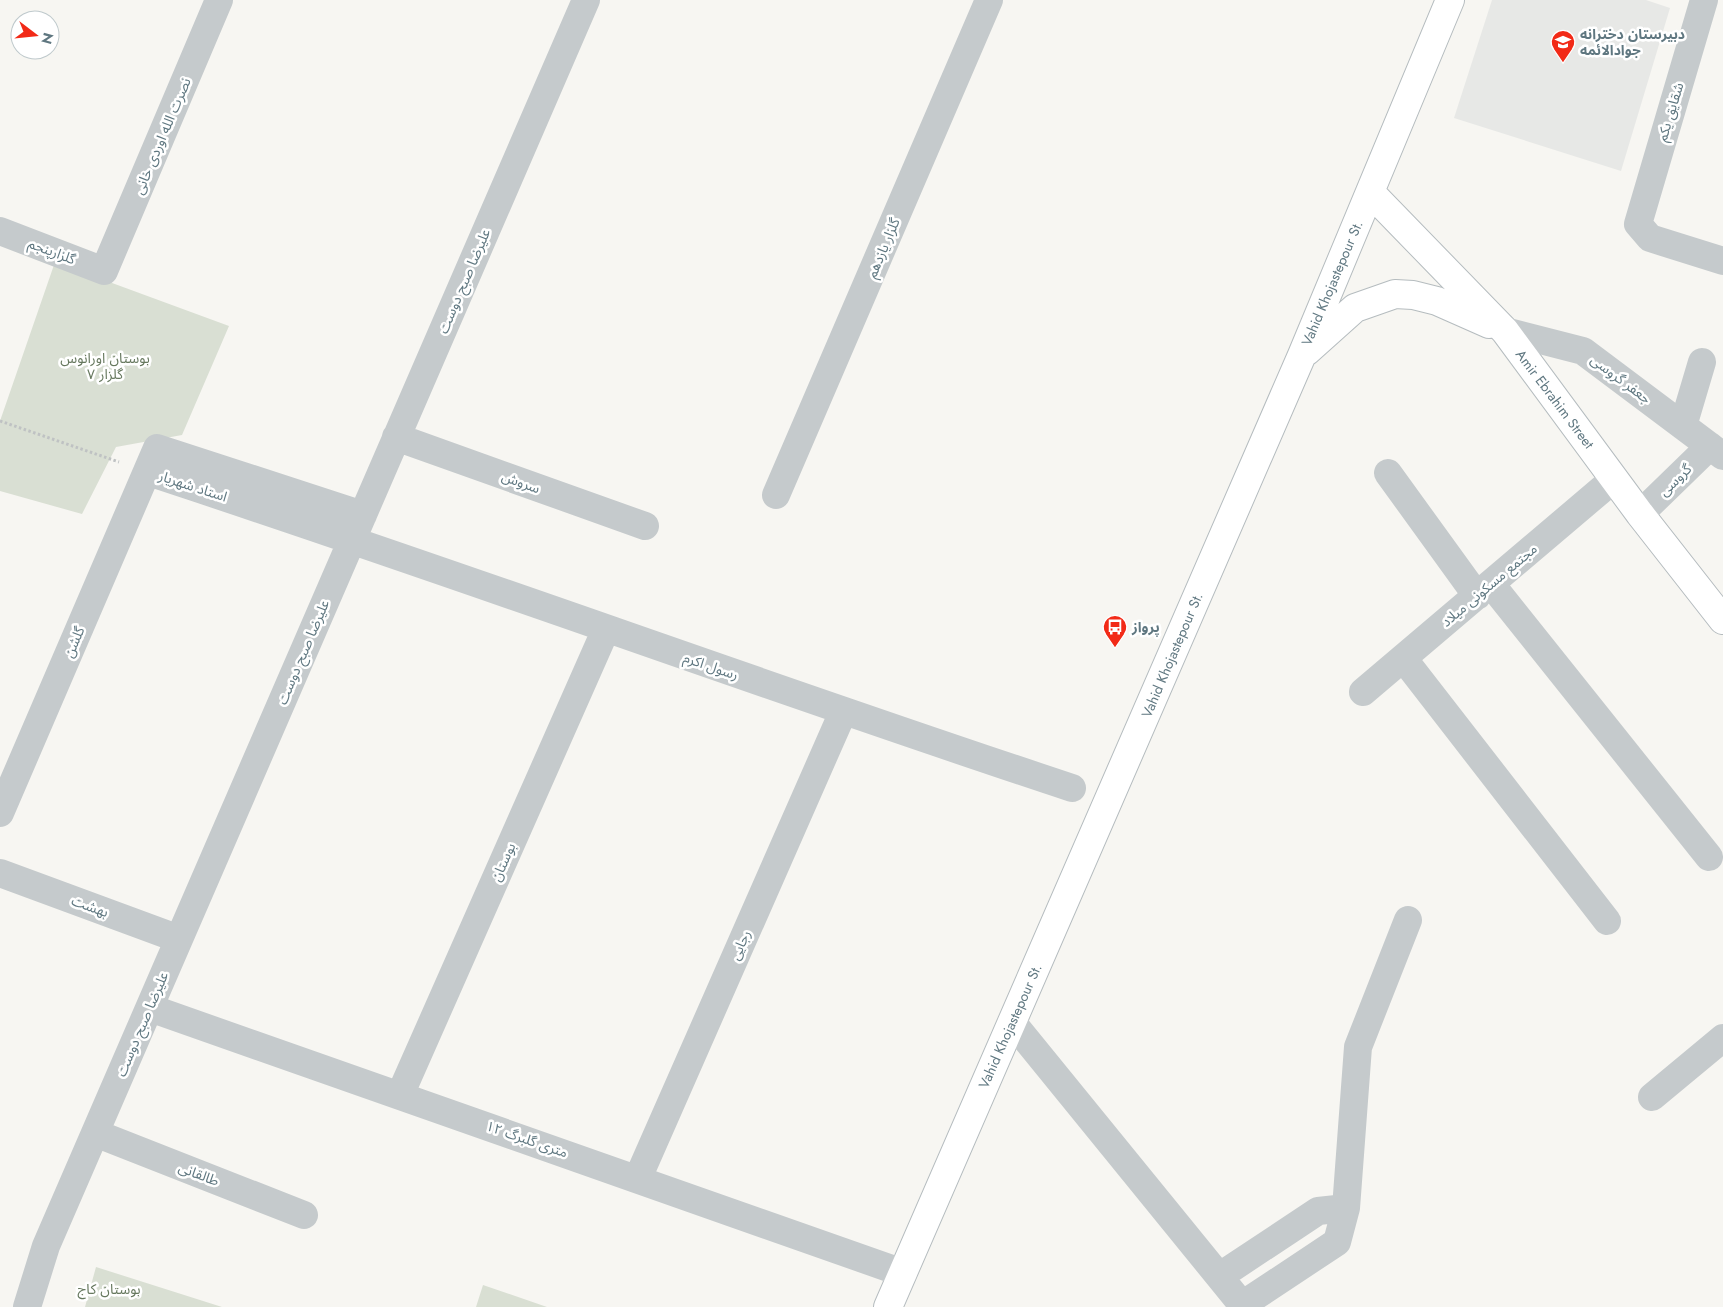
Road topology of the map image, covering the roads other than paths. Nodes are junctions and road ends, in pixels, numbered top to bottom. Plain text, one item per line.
1 (220, 0) edge
2 (586, 0) edge
3 (989, 0) edge
4 (1450, 0) edge
5 (1704, 0) edge
6 (1370, 192) junction
7 (0, 231) edge
8 (1723, 261) edge
9 (104, 271) joint
10 (1505, 331) junction
11 (1302, 355) junction
12 (1702, 362) dead end
13 (1683, 426) junction
14 (396, 437) junction
15 (1717, 451) edge
16 (148, 472) joint
17 (1388, 474) dead end
18 (1614, 479) junction
19 (776, 495) dead end
20 (1640, 514) junction
21 (645, 526) dead end
22 (358, 527) junction
23 (1484, 590) junction
24 (1723, 620) edge
25 (606, 629) junction
26 (1402, 658) junction
27 (1363, 692) dead end
28 (843, 712) junction
29 (1072, 788) dead end
30 (0, 813) edge
31 (1709, 857) dead end
32 (0, 873) edge
33 (1408, 920) dead end
34 (1607, 921) dead end
35 (179, 939) junction
36 (150, 1008) junction
37 (1012, 1022) junction
38 (1723, 1038) edge
39 (400, 1095) junction
40 (1652, 1097) dead end
41 (95, 1134) junction
42 (638, 1178) junction
43 (1346, 1208) junction
44 (304, 1215) dead end
45 (903, 1273) junction
46 (1220, 1276) junction
47 (1243, 1306) edge
48 (27, 1307) edge
49 (888, 1307) edge

1 - 9 street, نصرت الله اوردی خانی
2 - 14 street, علیرضا صبح دوست
3 - 19 street, گلزار یازدهم
4 - 6 main road, Vahid Khojastepour St.
5 - 8 street, شقایق یکم
6 - 10 main road, Amir Ebrahim Street
6 - 11 main road, Vahid Khojastepour St.
7 - 9 street, گلزارپنجم
10 - 11 main road
10 - 13 street, جعفر گروسی
10 - 18 main road, Amir Ebrahim Street
11 - 37 main road, Vahid Khojastepour St.
12 - 13 street
13 - 15 street, جعفر گروسی
14 - 21 street, سروش
14 - 22 street, علیرضا صبح دوست
15 - 20 street, گروسی
16 - 22 street, استاد شهریار
16 - 30 street, گلشن
17 - 23 street
18 - 20 main road, Amir Ebrahim Street
18 - 23 street, مجتمع مسکونی میلاد
20 - 24 main road, Amir Ebrahim Street
22 - 25 street, رسول اکرم
22 - 35 street, علیرضا صبح دوست
23 - 26 street, مجتمع مسکونی میلاد
23 - 31 street
25 - 28 street, رسول اکرم
25 - 39 street, بوستان
26 - 27 street, مجتمع مسکونی میلاد
26 - 34 street
28 - 29 street, رسول اکرم
28 - 42 street, رجایی
32 - 35 street, بهشت
33 - 43 street
35 - 36 street, علیرضا صبح دوست
36 - 39 street, ۱۲ متری گلبرگ
36 - 41 street, علیرضا صبح دوست
37 - 45 main road, Vahid Khojastepour St.
37 - 46 street
38 - 40 street
39 - 42 street, ۱۲ متری گلبرگ
41 - 44 street, طالقانی
41 - 48 street, علیرضا صبح دوست
42 - 45 street, ۱۲ متری گلبرگ
43 - 46 street
43 - 47 street
45 - 49 main road, Vahid Khojastepour St.
46 - 47 street

